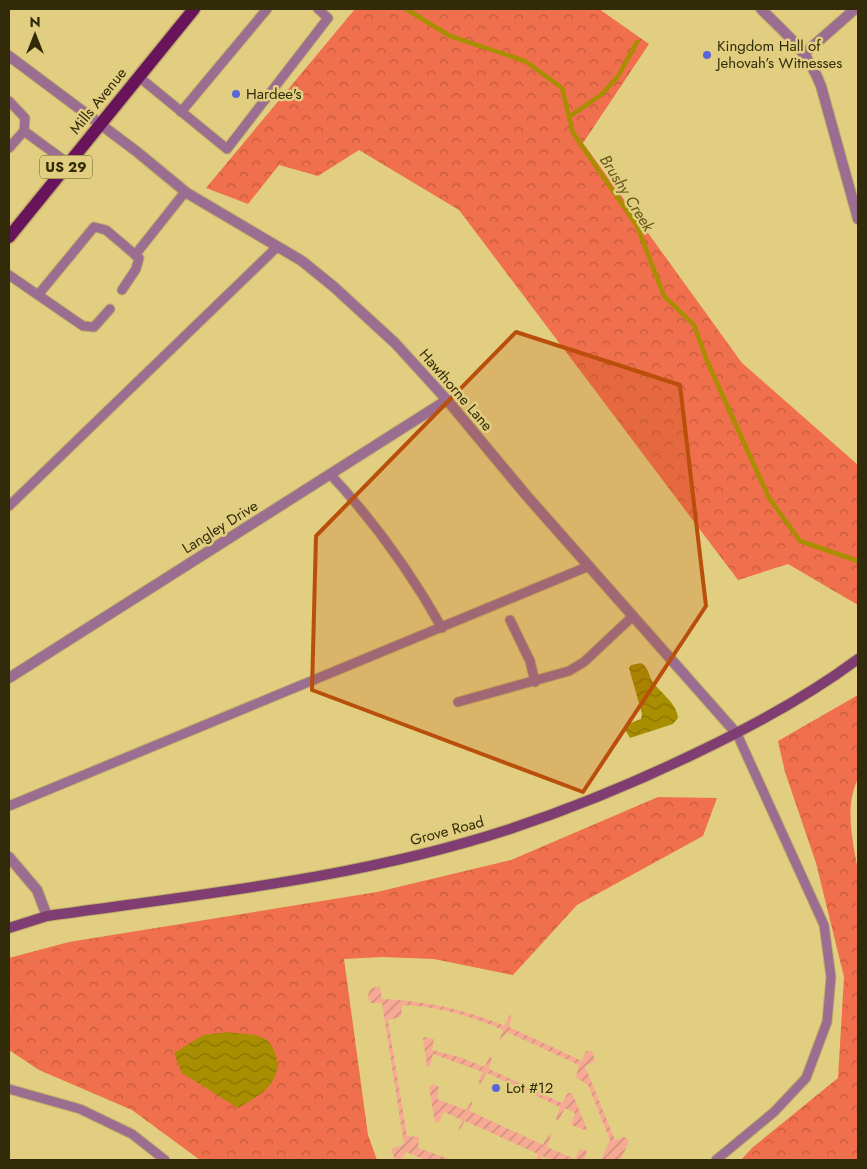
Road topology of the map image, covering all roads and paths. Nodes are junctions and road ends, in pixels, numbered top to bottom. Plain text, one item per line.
1 (194, 9) edge
2 (267, 9) edge
3 (318, 9) edge
4 (761, 9) edge
5 (855, 9) edge
6 (805, 53) junction
7 (9, 56) edge
8 (139, 77) junction
9 (9, 101) edge
10 (181, 112) junction
11 (100, 124) junction
12 (24, 131) junction
13 (9, 148) edge
14 (69, 164) junction
15 (185, 192) junction
16 (858, 219) edge
17 (10, 233) edge
18 (277, 247) junction
19 (135, 255) junction
20 (9, 275) edge
21 (122, 290) dead end
22 (38, 295) junction
23 (110, 309) dead end
24 (447, 400) junction
25 (330, 474) junction
26 (9, 506) edge
27 (588, 566) junction
28 (634, 616) junction
29 (510, 620) dead end
30 (442, 628) junction
31 (858, 659) edge
32 (9, 678) edge
33 (535, 682) junction
34 (458, 702) dead end
35 (737, 734) junction
36 (9, 806) edge
37 (9, 857) edge
38 (47, 916) junction
39 (9, 928) edge
40 (9, 1090) edge
41 (165, 1160) edge
42 (716, 1160) edge

1 - 8 main road, Mills Avenue / US 29
2 - 10 lane
3 - 10 lane
4 - 6 street
5 - 6 street
6 - 16 street
7 - 11 street, Hawthorne Lane
8 - 10 lane
8 - 11 main road, Mills Avenue / US 29
9 - 12 lane
11 - 14 main road, Mills Avenue / US 29
11 - 15 street, Hawthorne Lane
12 - 13 lane
12 - 14 lane
14 - 17 main road, Mills Avenue / US 29
15 - 18 street, Hawthorne Lane
15 - 19 lane
18 - 24 street, Hawthorne Lane
18 - 26 lane
19 - 21 lane
19 - 22 lane
20 - 22 lane
22 - 23 lane
24 - 25 street, Langley Drive
24 - 27 street, Hawthorne Lane
25 - 30 lane
25 - 32 street, Langley Drive
27 - 28 street, Hawthorne Lane
27 - 30 lane
28 - 33 lane
28 - 35 street, Hawthorne Lane
29 - 33 lane
30 - 36 lane
31 - 35 main road, Grove Road
33 - 34 lane
35 - 38 main road, Grove Road
35 - 42 lane
37 - 38 street
38 - 39 main road, Grove Road
40 - 41 lane

